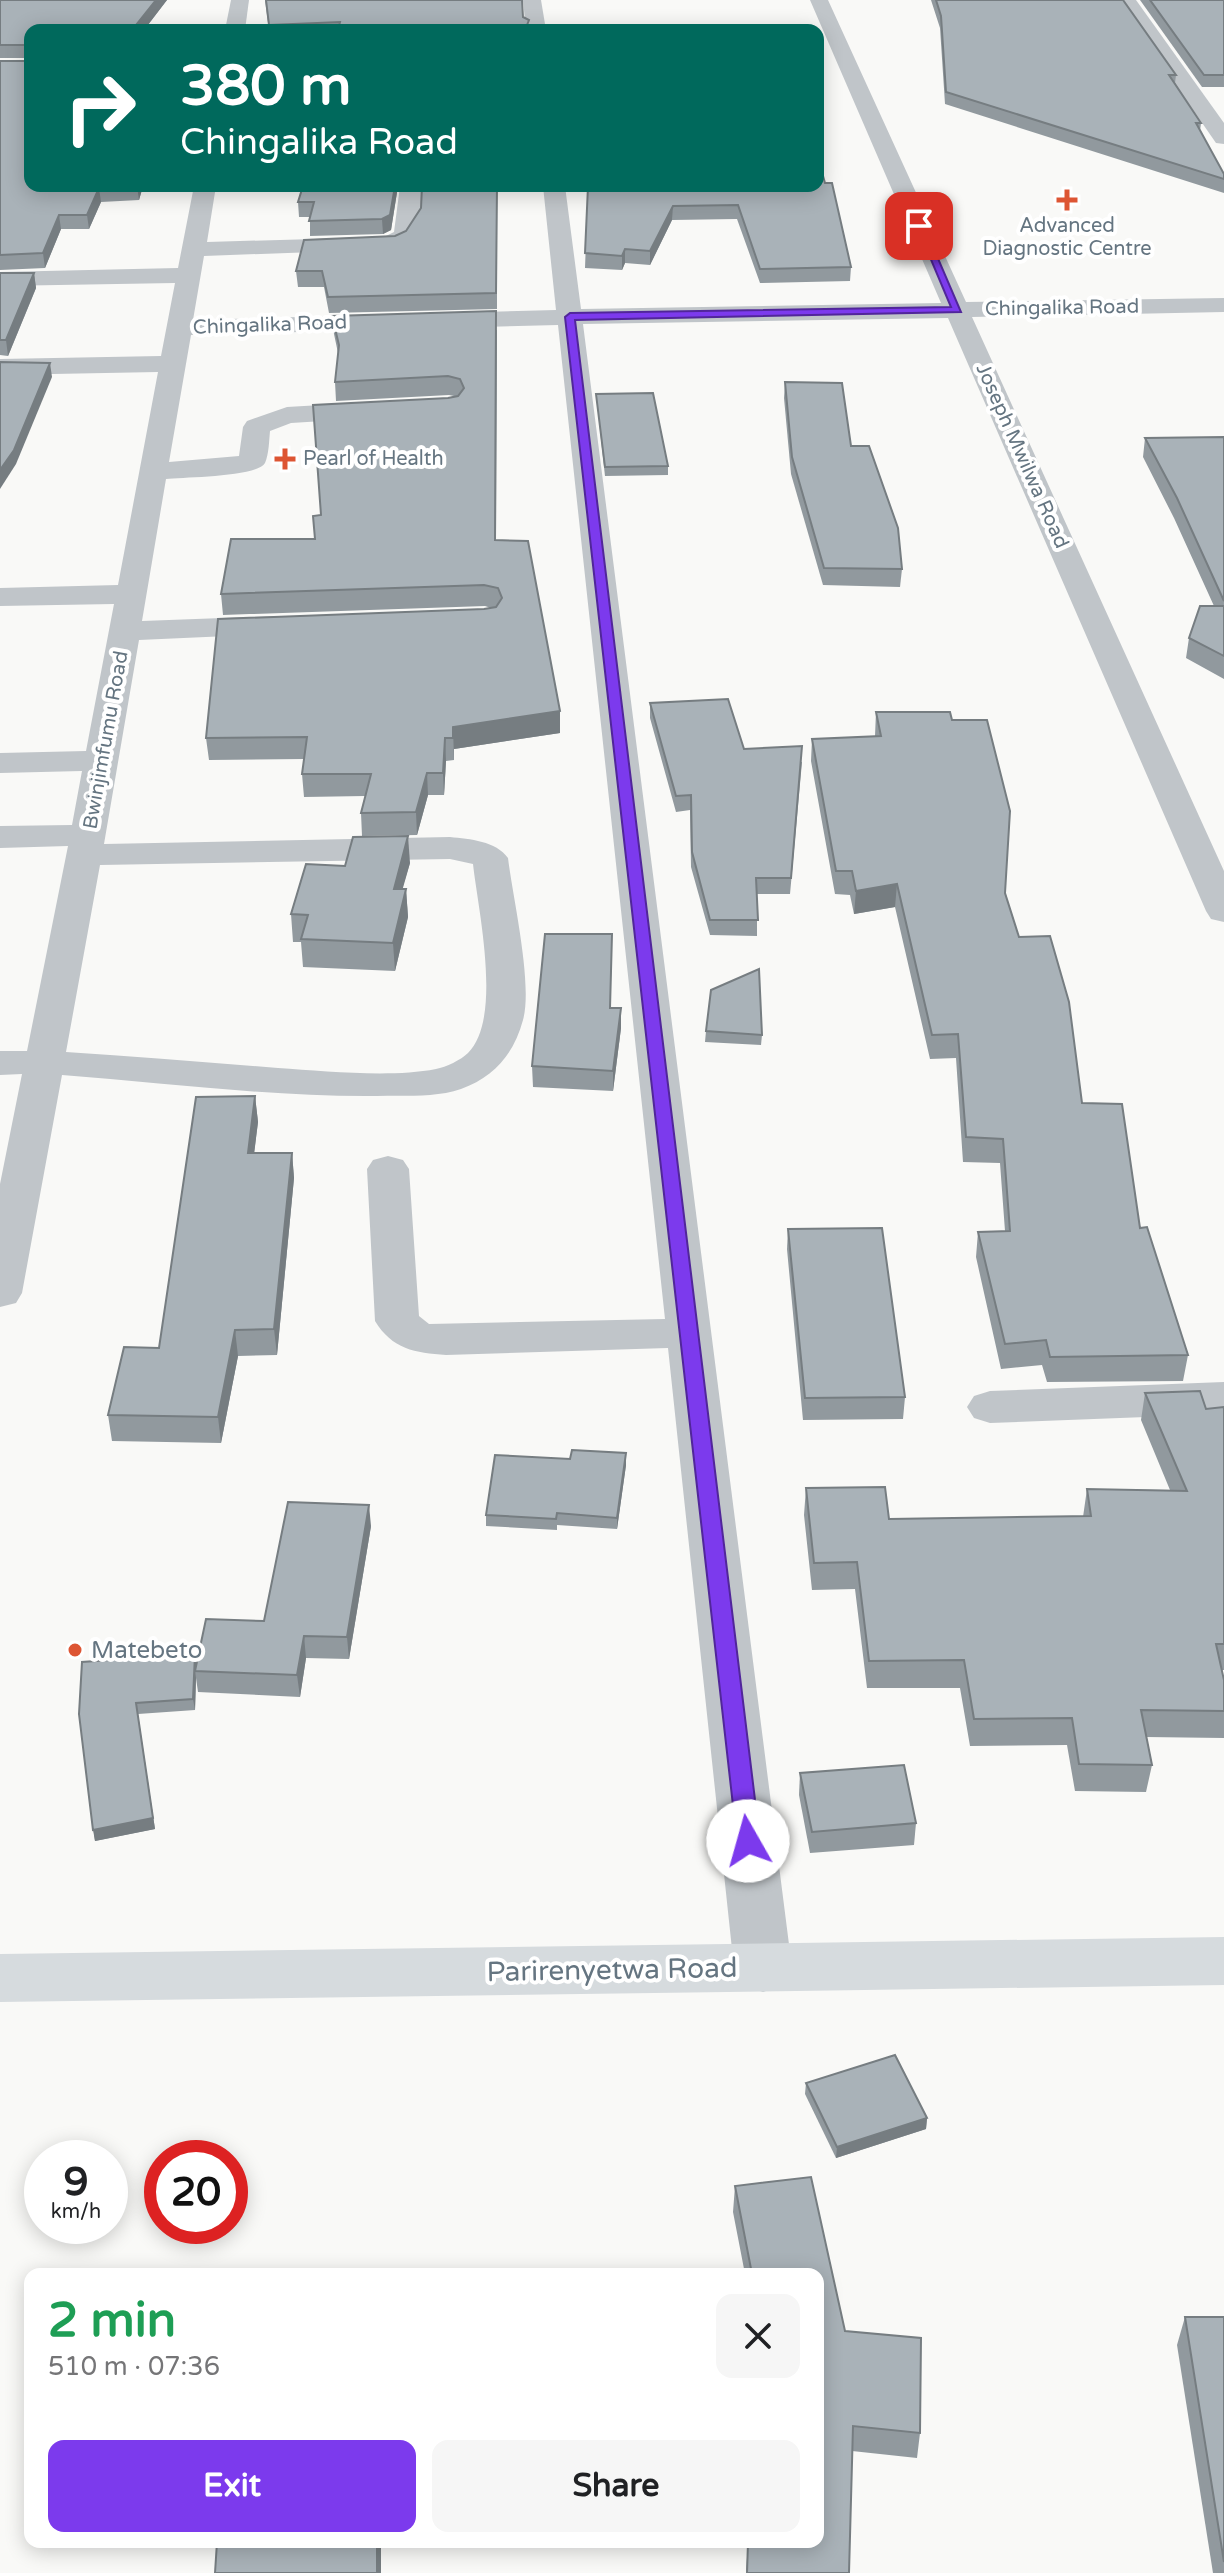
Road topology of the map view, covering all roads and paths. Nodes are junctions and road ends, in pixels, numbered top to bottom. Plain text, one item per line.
1 (240, 0) edge
2 (532, 0) edge
3 (819, 0) edge
4 (1126, 0) edge
5 (236, 24) edge
6 (535, 24) edge
7 (1224, 138) edge
8 (204, 192) edge
9 (410, 192) edge
10 (555, 192) edge
11 (193, 262) junction
12 (0, 279) edge
13 (1224, 305) edge
14 (957, 310) junction
15 (570, 317) junction
16 (181, 328) junction
17 (174, 364) junction
18 (0, 367) edge
19 (405, 409) edge
20 (155, 471) junction
21 (132, 594) junction
22 (0, 597) edge
23 (298, 624) edge
24 (126, 631) junction
25 (101, 761) junction
26 (0, 763) edge
27 (0, 837) edge
28 (86, 845) junction
29 (1224, 911) edge
30 (46, 1062) junction
31 (0, 1063) edge
32 (388, 1169) dead end
33 (0, 1291) edge
34 (689, 1333) junction
35 (1224, 1398) edge
36 (990, 1407) dead end
37 (1224, 1961) edge
38 (763, 1968) junction
39 (0, 1978) edge

1 - 5 street
2 - 6 street
3 - 14 street, Joseph Mwilwa Road
4 - 7 street
8 - 11 street, Bwinjimfumu Road
9 - 11 street
10 - 15 street
11 - 12 street
11 - 16 street, Bwinjimfumu Road
13 - 14 street, Chingalika Road
14 - 15 street, Chingalika Road
14 - 29 street, Joseph Mwilwa Road
15 - 16 street, Chingalika Road
15 - 34 street
16 - 17 street, Bwinjimfumu Road
17 - 18 street
17 - 20 street, Bwinjimfumu Road
19 - 20 street
20 - 21 street, Bwinjimfumu Road
21 - 22 street
21 - 24 street, Bwinjimfumu Road
23 - 24 street
24 - 25 street, Bwinjimfumu Road
25 - 26 street
25 - 28 street, Bwinjimfumu Road
27 - 28 street
28 - 30 street, Bwinjimfumu Road
28 - 30 street
30 - 31 street
30 - 33 street, Bwinjimfumu Road
32 - 34 street
34 - 38 street
35 - 36 street
37 - 38 main road, Parirenyetwa Road
38 - 39 main road, Parirenyetwa Road

